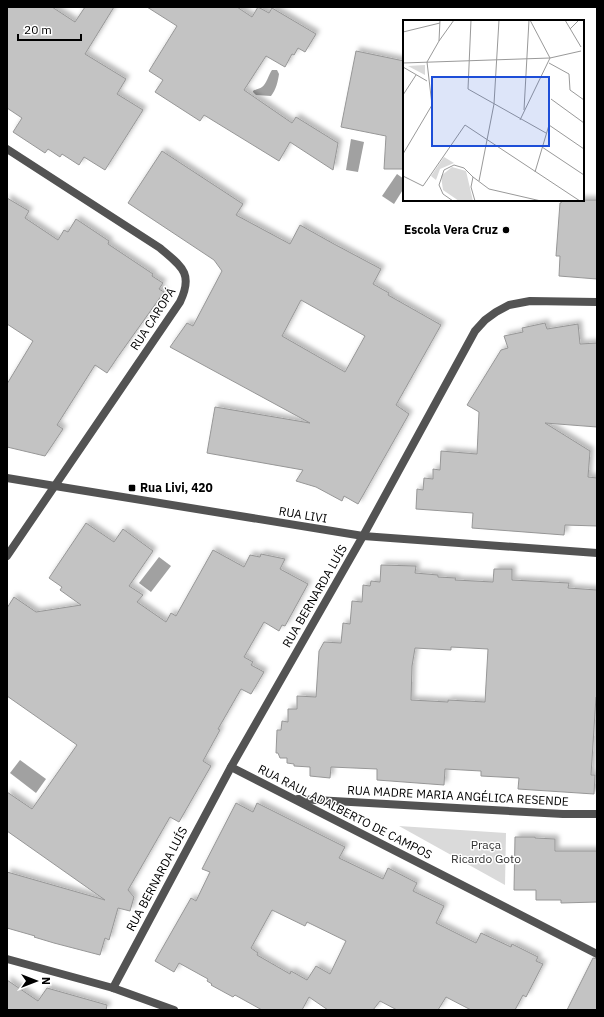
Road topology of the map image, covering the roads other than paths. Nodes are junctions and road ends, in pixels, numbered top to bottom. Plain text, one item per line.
1 (7, 149) edge
2 (597, 302) edge
3 (7, 478) edge
4 (55, 486) junction
5 (363, 536) junction
6 (597, 552) edge
7 (7, 556) edge
8 (231, 767) junction
9 (294, 799) junction
10 (597, 814) edge
11 (597, 954) edge
12 (7, 959) edge
13 (113, 988) junction
14 (174, 1010) edge

1 - 4 street, RUA CAROPÁ
2 - 5 street, RUA BERNARDA LUÍS
3 - 4 street, RUA LIVI
4 - 5 street, RUA LIVI
4 - 7 street, RUA CAROPÁ
5 - 6 street, RUA LIVI
5 - 8 street, RUA BERNARDA LUÍS
8 - 9 street, RUA RAUL ADALBERTO DE CAMPOS
8 - 13 street, RUA BERNARDA LUÍS
9 - 10 street, RUA MADRE MARIA ANGÉLICA RESENDE
9 - 11 street, RUA RAUL ADALBERTO DE CAMPOS
12 - 13 street
13 - 14 street

